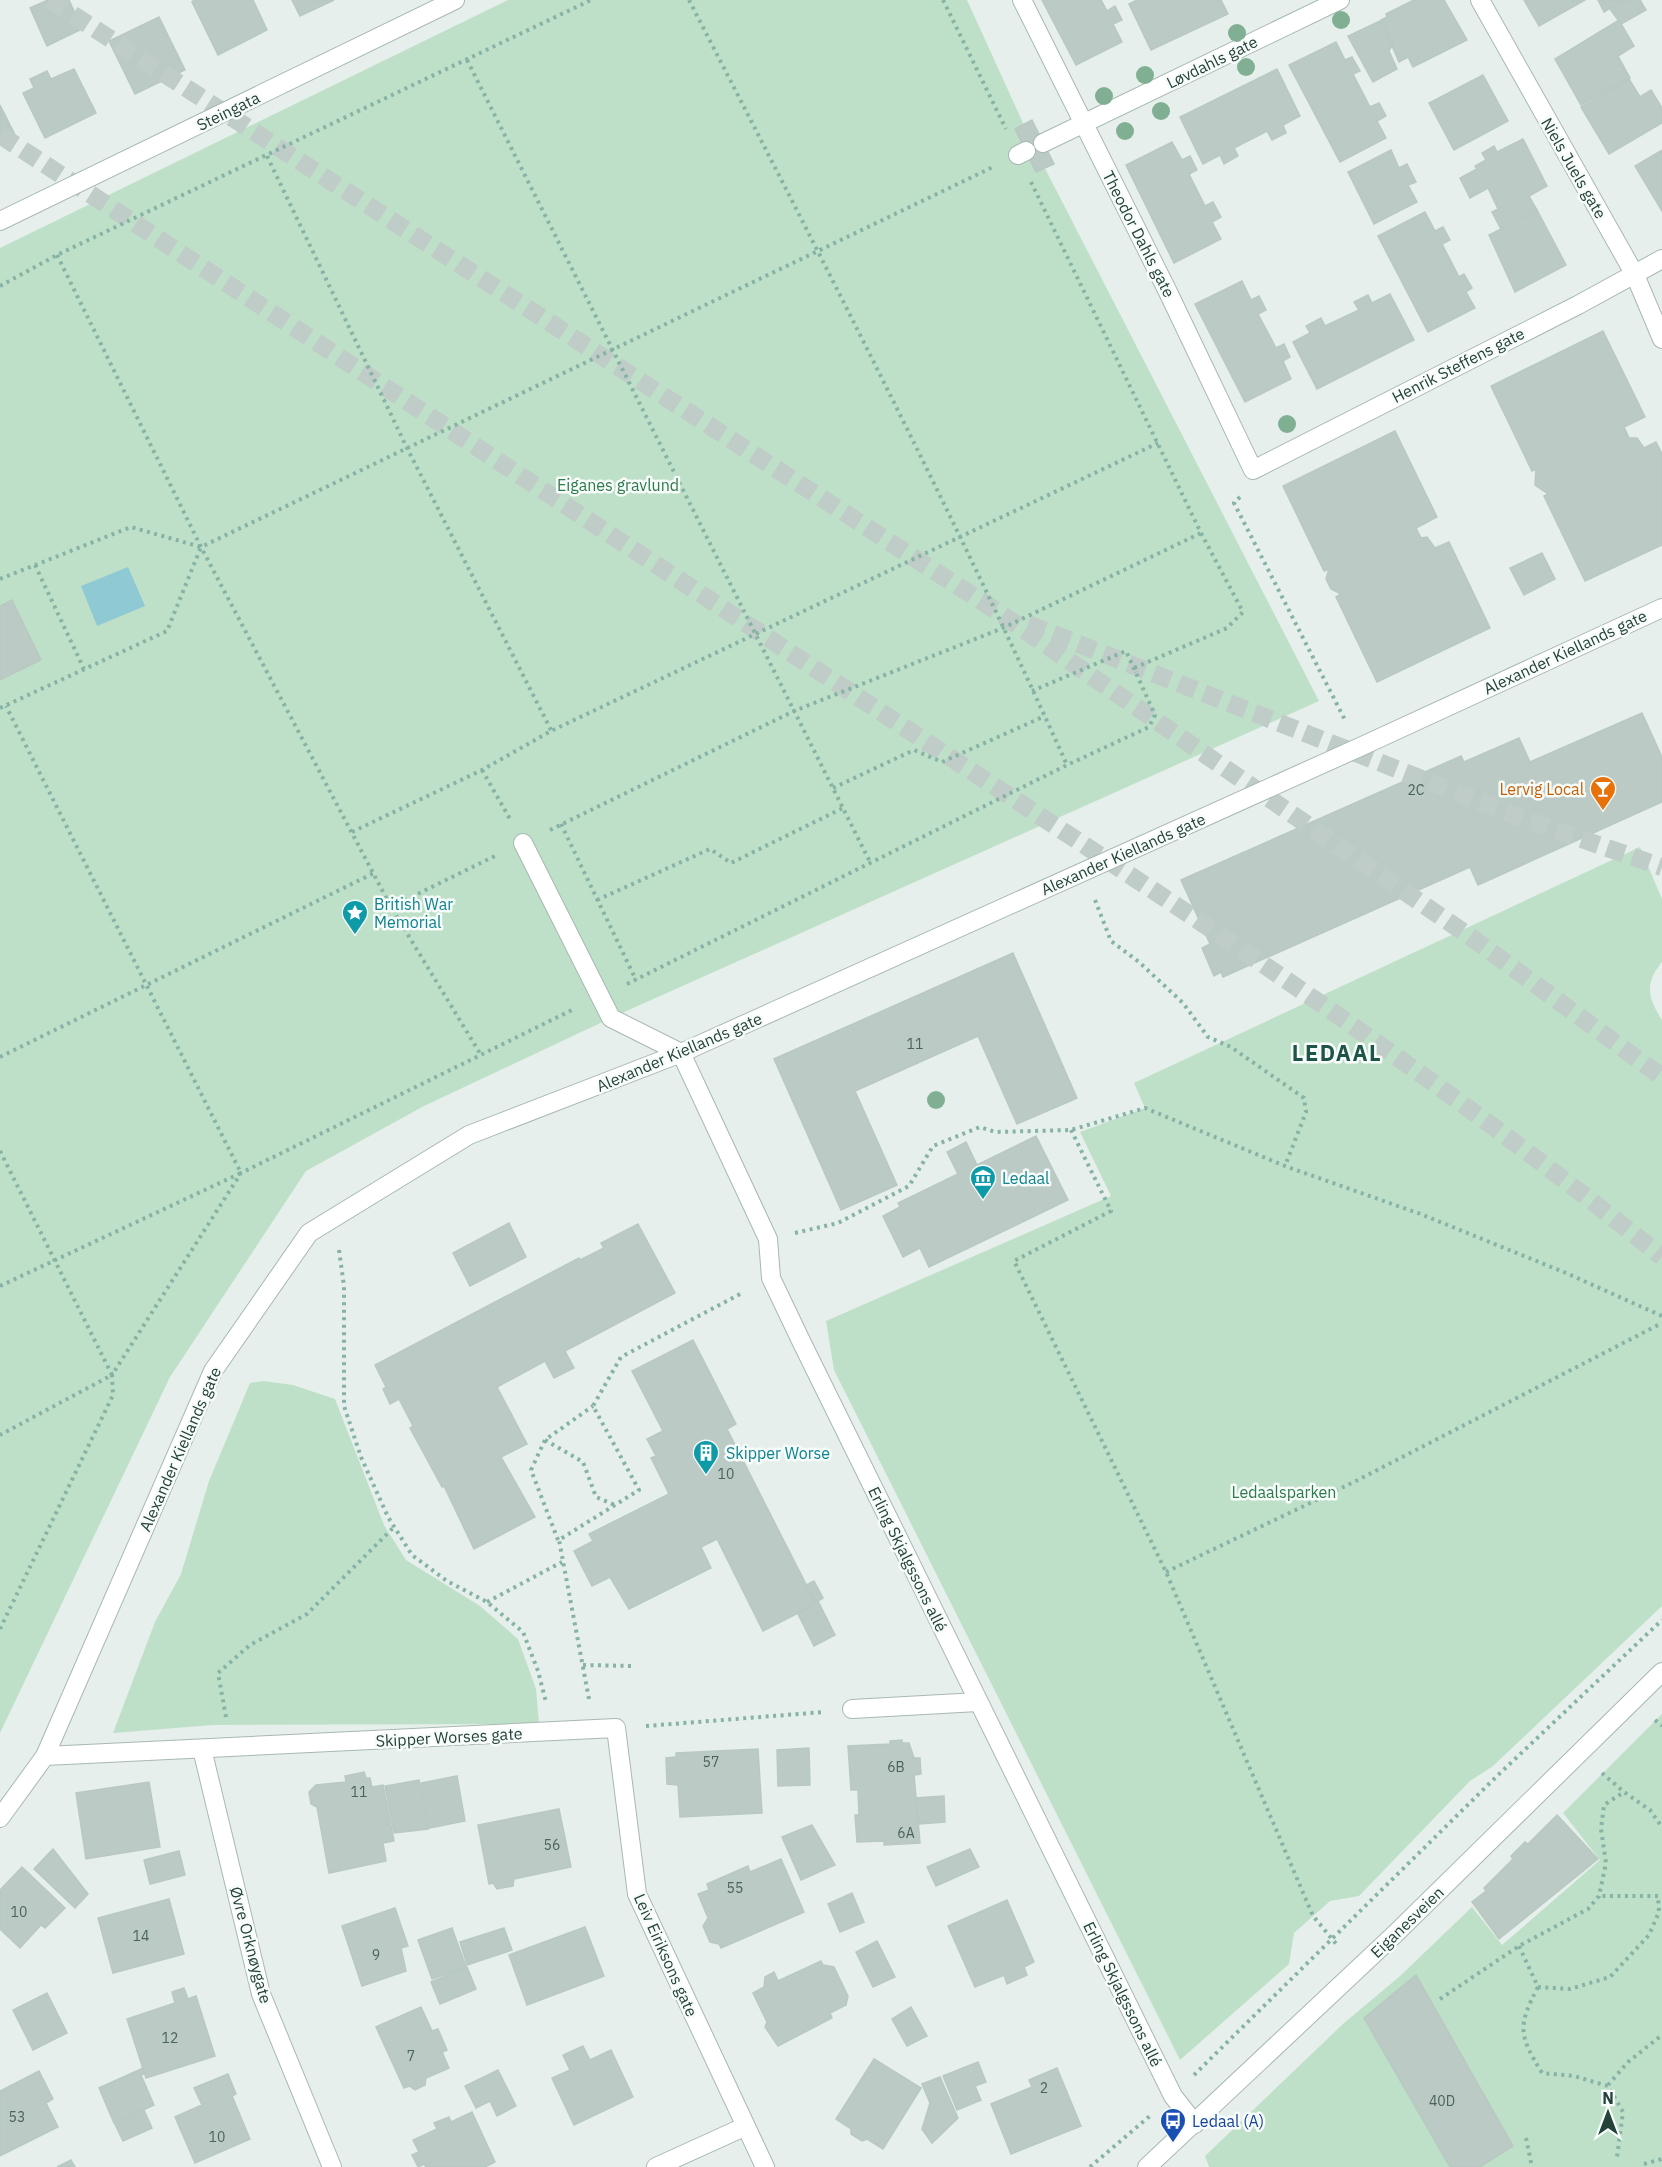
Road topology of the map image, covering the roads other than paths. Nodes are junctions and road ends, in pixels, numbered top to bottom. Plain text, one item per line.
1 (455, 0) edge
2 (1022, 0) edge
3 (1340, 0) edge
4 (1480, 0) edge
5 (1083, 123) junction
6 (1043, 143) dead end
7 (0, 221) edge
8 (1662, 259) edge
9 (1635, 275) junction
10 (1662, 339) edge
11 (1253, 470) joint
12 (1662, 608) edge
13 (523, 843) road end
14 (681, 1053) junction
15 (1662, 1672) edge
16 (978, 1702) junction
17 (852, 1709) road end
18 (616, 1728) joint
19 (202, 1749) junction
20 (45, 1756) junction
21 (0, 1818) edge
22 (1195, 2124) junction
23 (744, 2127) junction
24 (332, 2167) edge
25 (656, 2167) edge
26 (765, 2167) edge
27 (1147, 2167) edge

1 - 7 street, Steingata
2 - 5 street, Theodor Dahls gate
3 - 5 street, Løvdahls gate
4 - 9 street, Niels Juels gate
5 - 6 street, Løvdahls gate
5 - 11 street, Theodor Dahls gate
8 - 9 street, Henrik Steffens gate
9 - 10 street, Niels Juels gate
9 - 11 street, Henrik Steffens gate
12 - 14 street, Alexander Kiellands gate
13 - 14 street
14 - 16 street, Erling Skjalgssons allé
14 - 20 street, Alexander Kiellands gate
15 - 22 street, Eiganesveien
16 - 17 street
16 - 22 street, Erling Skjalgssons allé
18 - 19 street, Skipper Worses gate
18 - 23 street, Leiv Eiriksons gate
19 - 20 street, Skipper Worses gate
19 - 24 street, Øvre Orknøygate
20 - 21 street, Alexander Kiellands gate
22 - 27 street, Eiganesveien
23 - 25 street
23 - 26 street, Leiv Eiriksons gate

